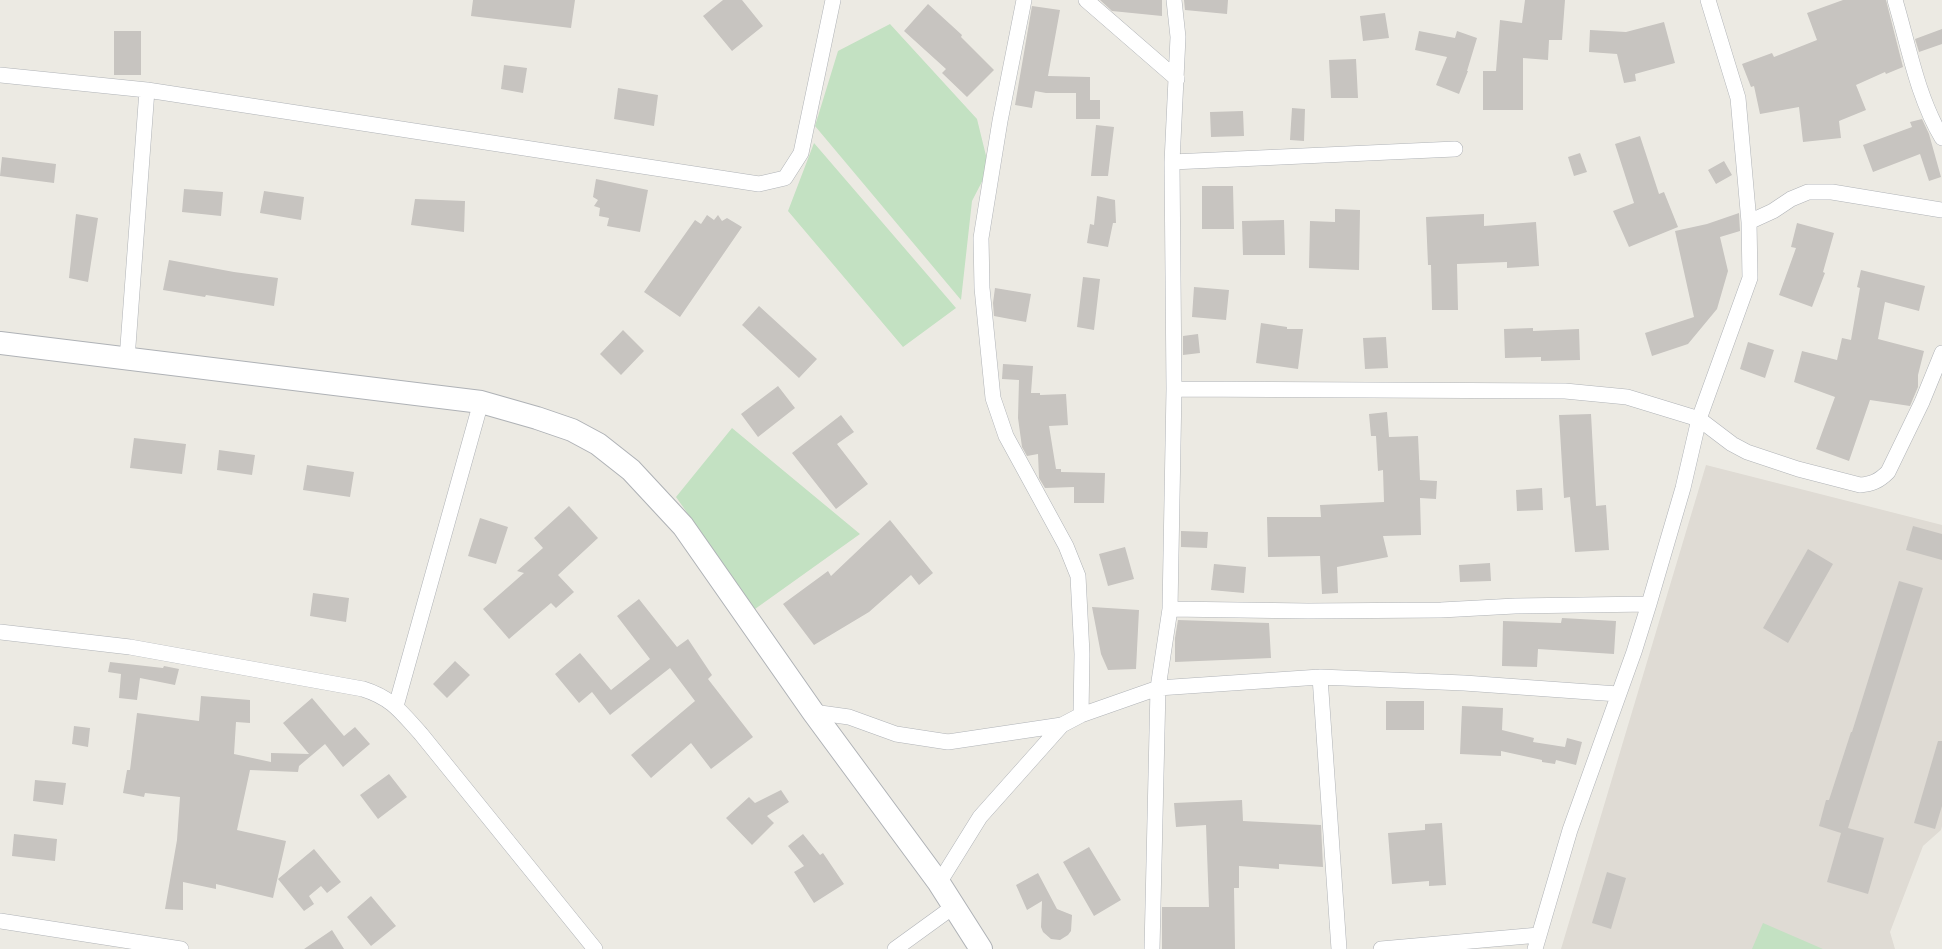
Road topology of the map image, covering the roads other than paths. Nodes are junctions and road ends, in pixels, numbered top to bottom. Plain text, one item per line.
1 (833, 0) edge
2 (1024, 0) edge
3 (1086, 0) edge
4 (1174, 0) edge
5 (1708, 0) edge
6 (1895, 0) edge
7 (0, 75) edge
8 (1176, 79) junction
9 (147, 90) junction
10 (1942, 138) edge
11 (1455, 149) dead end
12 (1172, 162) junction
13 (1942, 210) edge
14 (1749, 222) junction
15 (0, 343) edge
16 (1942, 353) edge
17 (127, 359) junction
18 (1174, 390) junction
19 (481, 402) junction
20 (1699, 419) junction
21 (1649, 604) junction
22 (1170, 608) junction
23 (0, 632) edge
24 (1320, 677) junction
25 (1158, 688) junction
26 (1618, 694) junction
27 (396, 706) junction
28 (813, 712) junction
29 (1081, 715) junction
30 (1062, 725) junction
31 (939, 883) junction
32 (953, 907) junction
33 (0, 921) edge
34 (1537, 942) edge
35 (181, 949) edge
36 (595, 949) edge
37 (895, 949) edge
38 (981, 949) edge
39 (1152, 949) edge
40 (1339, 949) edge
41 (1382, 949) edge

1 - 9 street
2 - 29 street
3 - 8 street
4 - 8 street
5 - 14 street
6 - 10 street
7 - 9 street
8 - 12 street
9 - 17 street
11 - 12 street
12 - 18 street
13 - 14 street
14 - 20 street
15 - 17 street
16 - 20 street
17 - 19 street
18 - 20 street
18 - 22 street
19 - 27 street
19 - 28 street
20 - 21 street
21 - 22 street
21 - 26 street
22 - 25 street
23 - 27 street
24 - 25 street
24 - 26 street
24 - 40 street
25 - 29 street
25 - 39 street
26 - 34 street
27 - 36 street
28 - 30 street
28 - 31 street
29 - 30 street
30 - 31 street
31 - 32 street
32 - 37 street
32 - 38 street
33 - 35 street
34 - 41 street

